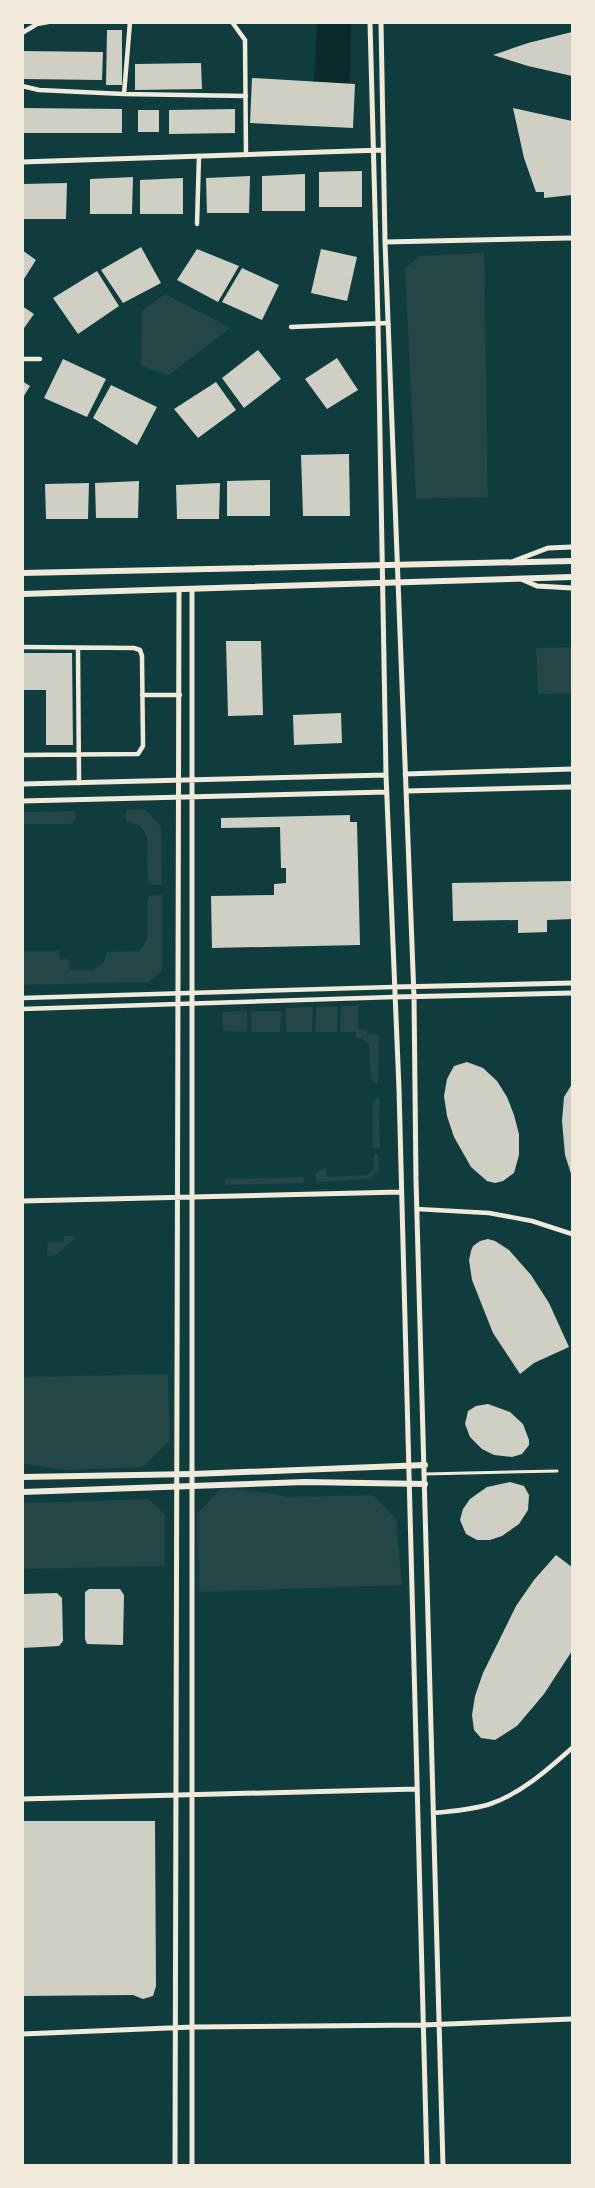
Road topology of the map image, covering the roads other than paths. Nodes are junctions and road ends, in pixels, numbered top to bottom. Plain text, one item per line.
1 (48, 22) edge
2 (130, 22) edge
3 (232, 22) edge
4 (370, 22) edge
5 (381, 22) edge
6 (22, 33) edge
7 (22, 86) edge
8 (124, 94) junction
9 (246, 96) junction
10 (383, 150) junction
11 (373, 151) junction
12 (246, 155) junction
13 (199, 156) junction
14 (22, 162) edge
15 (197, 224) dead end
16 (573, 238) edge
17 (386, 242) junction
18 (378, 323) junction
19 (388, 323) junction
20 (291, 327) dead end
21 (40, 358) dead end
22 (22, 359) edge
23 (573, 547) edge
24 (573, 561) edge
25 (511, 562) junction
26 (382, 564) junction
27 (398, 564) junction
28 (22, 573) edge
29 (573, 577) edge
30 (519, 579) junction
31 (398, 582) junction
32 (382, 583) junction
33 (573, 588) edge
34 (179, 589) junction
35 (192, 589) junction
36 (22, 594) edge
37 (22, 648) edge
38 (78, 648) junction
39 (142, 695) junction
40 (180, 695) junction
41 (22, 755) edge
42 (79, 755) junction
43 (573, 770) edge
44 (405, 774) junction
45 (386, 775) junction
46 (192, 780) junction
47 (180, 781) junction
48 (79, 783) junction
49 (22, 784) edge
50 (573, 787) edge
51 (406, 791) junction
52 (387, 792) junction
53 (192, 798) junction
54 (180, 799) junction
55 (22, 801) edge
56 (573, 983) edge
57 (413, 986) junction
58 (393, 987) junction
59 (192, 992) junction
60 (179, 993) junction
61 (573, 993) edge
62 (394, 997) junction
63 (414, 997) junction
64 (22, 998) edge
65 (192, 1004) junction
66 (179, 1005) junction
67 (22, 1009) edge
68 (401, 1192) junction
69 (192, 1197) junction
70 (178, 1198) junction
71 (22, 1201) edge
72 (417, 1209) junction
73 (573, 1234) edge
74 (425, 1465) junction
75 (408, 1466) junction
76 (557, 1471) dead end
77 (176, 1474) junction
78 (193, 1474) junction
79 (425, 1474) junction
80 (22, 1477) edge
81 (410, 1484) junction
82 (425, 1484) junction
83 (177, 1485) junction
84 (192, 1485) junction
85 (22, 1492) edge
86 (573, 1748) edge
87 (417, 1789) junction
88 (192, 1794) junction
89 (176, 1795) junction
90 (22, 1799) edge
91 (434, 1813) junction
92 (573, 2019) edge
93 (440, 2024) junction
94 (423, 2025) junction
95 (193, 2027) junction
96 (175, 2029) junction
97 (22, 2034) edge
98 (175, 2166) edge
99 (192, 2166) edge
100 (427, 2166) edge
101 (443, 2166) edge

1 - 6 street
2 - 8 street
3 - 9 street
4 - 11 street
5 - 10 street
7 - 8 street
8 - 9 street
9 - 12 street
10 - 11 street
10 - 17 street
11 - 12 street
11 - 18 street
12 - 13 street
13 - 14 street
13 - 15 street
16 - 17 street
17 - 19 street
18 - 19 street
18 - 20 street
18 - 26 street
19 - 27 street
21 - 22 street
23 - 25 street
24 - 25 main road
25 - 27 main road
26 - 27 main road
26 - 28 main road
26 - 32 street
27 - 31 street
29 - 30 main road
30 - 31 main road
30 - 33 street
31 - 32 main road
31 - 44 street
32 - 35 main road
32 - 45 street
34 - 35 main road
34 - 36 main road
34 - 40 street
35 - 46 street
37 - 38 street
38 - 39 street
38 - 42 street
39 - 40 street
39 - 42 street
40 - 47 street
41 - 42 street
42 - 48 street
43 - 44 street
44 - 51 street
45 - 46 street
45 - 52 street
46 - 47 street
46 - 53 street
47 - 48 street
47 - 54 street
48 - 49 street
50 - 51 street
51 - 57 street
52 - 53 street
52 - 58 street
53 - 54 street
53 - 59 street
54 - 55 street
54 - 60 street
56 - 57 street
57 - 58 street
57 - 63 street
58 - 59 street
58 - 62 street
59 - 60 street
59 - 65 street
60 - 64 street
60 - 66 street
61 - 63 street
62 - 63 street
62 - 65 street
62 - 68 street
63 - 72 street
65 - 66 street
65 - 69 street
66 - 67 street
66 - 70 street
68 - 69 street
68 - 75 street
69 - 70 street
69 - 78 street
70 - 71 street
70 - 77 street
72 - 73 street
72 - 74 street
74 - 75 main road
74 - 79 street
75 - 78 main road
75 - 81 street
76 - 79 street
77 - 78 main road
77 - 80 main road
77 - 83 street
78 - 84 street
79 - 82 street
81 - 82 main road
81 - 84 main road
81 - 87 street
82 - 91 street
83 - 84 main road
83 - 85 main road
83 - 89 street
84 - 88 street
86 - 91 street
87 - 88 street
87 - 94 street
88 - 89 street
88 - 95 street
89 - 90 street
89 - 96 street
91 - 93 street
92 - 93 street
93 - 94 street
93 - 101 street
94 - 95 street
94 - 100 street
95 - 96 street
95 - 99 street
96 - 97 street
96 - 98 street

